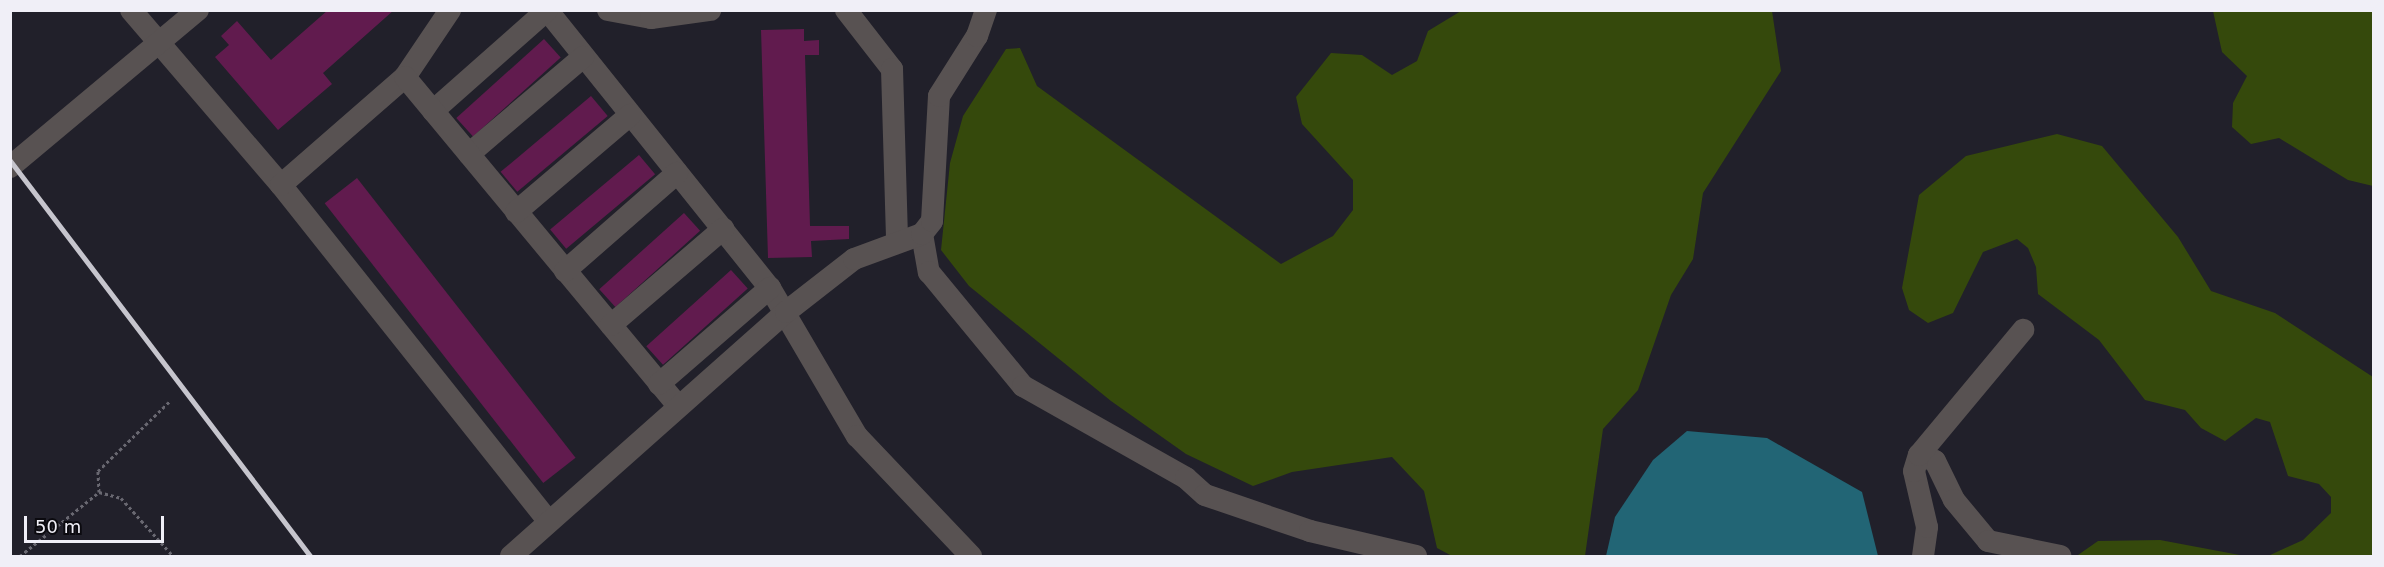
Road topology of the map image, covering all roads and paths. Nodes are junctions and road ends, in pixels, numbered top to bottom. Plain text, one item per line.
1 (131, 10) edge
2 (198, 10) edge
3 (450, 10) edge
4 (547, 10) edge
5 (608, 10) edge
6 (710, 10) edge
7 (846, 10) edge
8 (986, 10) edge
9 (161, 44) junction
10 (583, 57) junction
11 (405, 78) junction
12 (433, 111) junction
13 (630, 115) junction
14 (469, 154) junction
15 (10, 167) edge
16 (676, 173) junction
17 (281, 185) junction
18 (516, 212) junction
19 (723, 229) junction
20 (922, 234) junction
21 (897, 239) junction
22 (565, 271) junction
23 (770, 288) junction
24 (786, 312) junction
25 (610, 325) junction
26 (2023, 330) dead end
27 (659, 384) junction
28 (170, 401) dead end
29 (678, 406) junction
30 (1919, 455) junction
31 (99, 492) junction
32 (547, 520) junction
33 (20, 556) edge
34 (173, 556) edge
35 (511, 556) edge
36 (971, 556) edge
37 (1416, 556) edge
38 (1923, 556) edge
39 (2060, 556) edge

1 - 9 street
2 - 9 street
3 - 11 street
4 - 10 street
4 - 12 street
5 - 6 street
7 - 21 street
8 - 20 street
9 - 15 street
9 - 17 street
10 - 13 street
10 - 14 street
11 - 12 street
11 - 17 street
12 - 14 street
13 - 16 street
13 - 18 street
14 - 18 street
16 - 19 street
16 - 22 street
17 - 32 street
18 - 22 street
19 - 23 street
19 - 25 street
20 - 21 street
20 - 37 street
21 - 24 street
22 - 25 street
23 - 24 street
23 - 27 street
24 - 29 street
24 - 36 street
25 - 27 street
26 - 30 street
27 - 29 street
28 - 31 path
29 - 32 street
30 - 38 street
30 - 39 street
31 - 33 path
31 - 34 path
32 - 35 street

